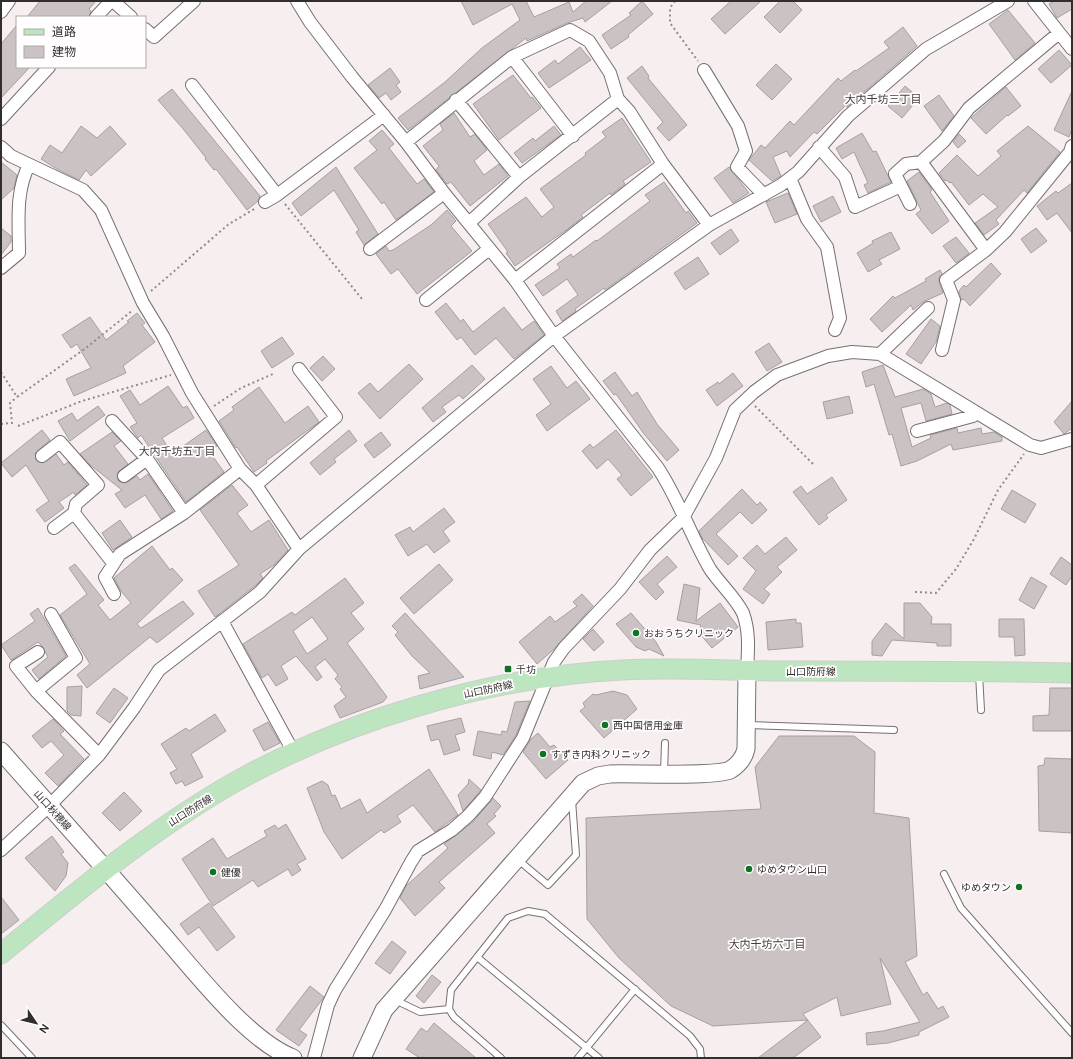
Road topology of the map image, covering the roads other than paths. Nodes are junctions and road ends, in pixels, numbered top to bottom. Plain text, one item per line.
1 (9, 1) edge
2 (112, 1) edge
3 (194, 1) edge
4 (297, 1) edge
5 (1008, 1) edge
6 (1034, 1) edge
7 (1, 12) edge
8 (97, 16) edge
9 (130, 16) edge
10 (146, 30) edge
11 (1060, 33) junction
12 (1072, 48) edge
13 (512, 58) junction
14 (48, 68) edge
15 (704, 70) road end
16 (192, 85) dead end
17 (618, 99) junction
18 (456, 100) junction
19 (384, 115) junction
20 (1, 119) edge
21 (573, 136) junction
22 (406, 142) junction
23 (1072, 146) edge
24 (1, 147) edge
25 (819, 147) junction
26 (921, 162) junction
27 (663, 164) junction
28 (30, 165) junction
29 (519, 177) junction
30 (790, 178) junction
31 (901, 186) junction
32 (444, 193) junction
33 (277, 195) junction
34 (764, 195) junction
35 (265, 202) road end
36 (910, 204) dead end
37 (468, 222) junction
38 (709, 225) junction
39 (489, 248) junction
40 (370, 249) dead end
41 (986, 250) junction
42 (1, 268) edge
43 (515, 280) junction
44 (426, 300) dead end
45 (928, 308) dead end
46 (835, 330) dead end
47 (554, 336) junction
48 (942, 350) dead end
49 (880, 354) junction
50 (299, 369) dead end
51 (976, 413) junction
52 (112, 421) dead end
53 (916, 431) dead end
54 (1072, 439) edge
55 (42, 456) dead end
56 (147, 459) junction
57 (240, 469) junction
58 (124, 476) dead end
59 (256, 485) junction
60 (74, 513) junction
61 (184, 513) junction
62 (683, 518) junction
63 (54, 528) dead end
64 (299, 549) junction
65 (113, 563) junction
66 (114, 594) dead end
67 (51, 614) dead end
68 (222, 622) junction
69 (38, 652) dead end
70 (747, 671) junction
71 (979, 672) junction
72 (1072, 673) edge
73 (546, 678) junction
74 (36, 691) junction
75 (981, 710) dead end
76 (748, 725) junction
77 (894, 730) dead end
78 (665, 743) dead end
79 (1, 751) edge
80 (294, 753) junction
81 (99, 755) junction
82 (664, 773) junction
83 (572, 796) junction
84 (49, 806) junction
85 (1, 850) edge
86 (517, 859) junction
87 (106, 869) junction
88 (944, 874) dead end
89 (1, 954) edge
90 (477, 957) junction
91 (635, 990) junction
92 (394, 999) junction
93 (450, 1009) junction
94 (1, 1025) edge
95 (1072, 1033) edge
96 (586, 1048) junction
97 (32, 1058) edge
98 (293, 1058) edge
99 (314, 1058) edge
100 (362, 1058) edge
101 (501, 1058) edge
102 (578, 1058) edge
103 (599, 1058) edge
104 (701, 1058) edge

1 - 7 street
2 - 8 street
2 - 9 street
3 - 10 street
4 - 19 street
5 - 25 street
6 - 11 street
11 - 12 street
11 - 26 street
13 - 17 street
13 - 18 street
13 - 21 street
14 - 20 street
15 - 34 street
16 - 33 street
17 - 21 street
17 - 27 street
18 - 22 street
18 - 29 street
19 - 22 street
19 - 33 street
21 - 29 street
22 - 32 street
23 - 41 street
24 - 28 street
25 - 30 street
25 - 31 street
26 - 31 street
26 - 41 street
27 - 38 street
27 - 43 street
28 - 42 street
28 - 57 street
29 - 37 street
30 - 34 street
30 - 46 street
31 - 36 street
32 - 37 street
32 - 40 street
33 - 35 street
34 - 38 street
37 - 39 street
38 - 47 street
39 - 43 street
39 - 44 street
41 - 48 street
43 - 47 street
45 - 49 street
47 - 62 street
47 - 64 street
49 - 51 street
49 - 62 street
50 - 59 street
51 - 53 street
51 - 54 street
52 - 56 street
55 - 60 street
56 - 58 street
56 - 61 street
57 - 59 street
57 - 61 street
59 - 64 street
60 - 63 street
60 - 65 street
61 - 65 street
62 - 70 street
62 - 73 street
64 - 68 street
65 - 66 street
67 - 74 street
68 - 80 street
68 - 81 street
69 - 74 street
70 - 71 main road, 山口防府線
70 - 73 main road, 山口防府線
70 - 76 street
71 - 72 main road, 山口防府線
71 - 75 lane
73 - 80 main road, 山口防府線
73 - 99 street
74 - 81 street
76 - 77 lane
76 - 82 street
78 - 82 lane
79 - 84 street, 山口秋穂線
80 - 87 main road, 山口防府線
81 - 84 street
82 - 83 street
83 - 86 street
83 - 86 lane
84 - 85 street
84 - 87 street, 山口秋穂線
86 - 92 street
87 - 89 main road, 山口防府線
87 - 98 street, 山口秋穂線
88 - 95 lane
90 - 91 lane
90 - 93 lane
90 - 96 lane
91 - 96 lane
91 - 104 lane
92 - 93 lane
92 - 100 street
93 - 101 lane
94 - 97 lane
96 - 102 lane
96 - 103 lane

